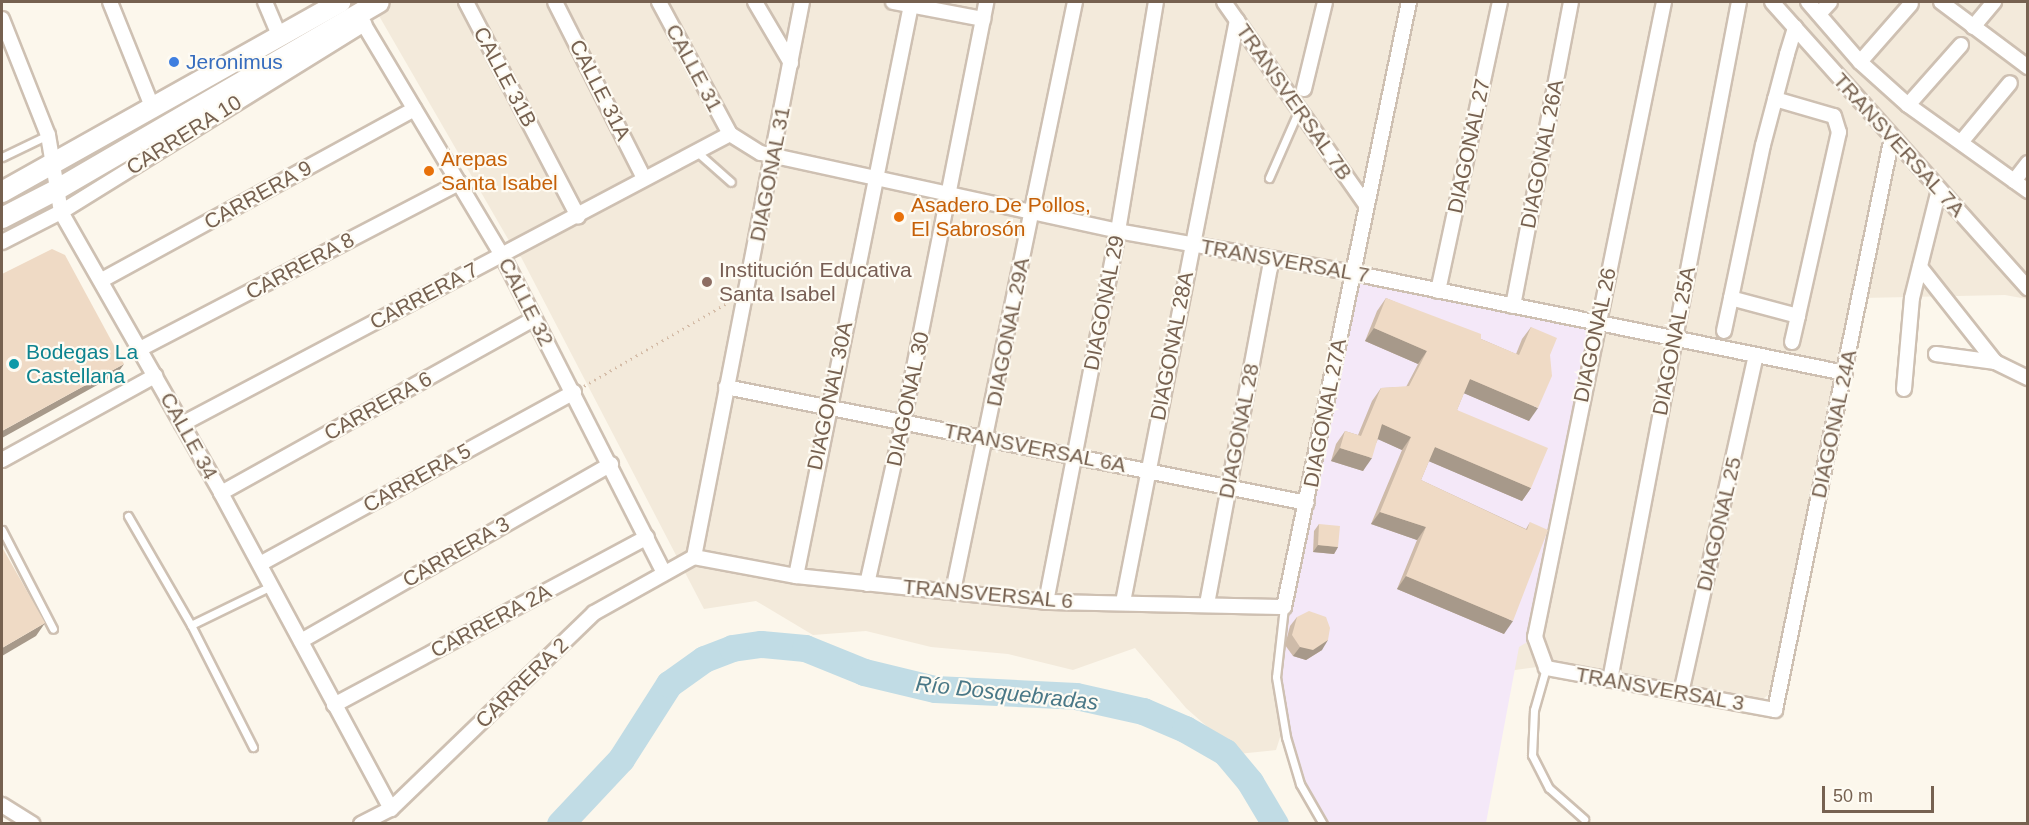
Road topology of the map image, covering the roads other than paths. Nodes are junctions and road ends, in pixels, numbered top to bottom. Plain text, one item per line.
1 (110, 2) edge
2 (265, 2) edge
3 (340, 2) edge
4 (379, 2) edge
5 (466, 2) edge
6 (555, 2) edge
7 (659, 2) edge
8 (755, 2) edge
9 (802, 2) edge
10 (893, 2) edge
11 (986, 2) edge
12 (1075, 2) edge
13 (1156, 2) edge
14 (1224, 2) edge
15 (1325, 2) edge
16 (1409, 2) edge
17 (1500, 2) edge
18 (1570, 2) edge
19 (1664, 2) edge
20 (1739, 2) edge
21 (1772, 2) edge
22 (1808, 2) edge
23 (1830, 2) edge
24 (1941, 2) edge
25 (1994, 2) edge
26 (1911, 4) dead end
27 (911, 5) junction
28 (1819, 14) junction
29 (360, 18) junction
30 (2, 19) edge
31 (983, 19) junction
32 (1238, 20) junction
33 (1795, 27) junction
34 (1973, 27) junction
35 (280, 38) junction
36 (1960, 45) dead end
37 (1860, 62) junction
38 (791, 63) junction
39 (2028, 68) edge
40 (2010, 83) dead end
41 (1304, 88) dead end
42 (1775, 99) junction
43 (1908, 105) junction
44 (153, 109) junction
45 (414, 109) junction
46 (1298, 112) junction
47 (730, 134) junction
48 (48, 135) junction
49 (1892, 137) junction
50 (1962, 141) junction
51 (696, 151) junction
52 (2, 157) edge
53 (775, 157) junction
54 (2028, 163) edge
55 (55, 165) junction
56 (644, 178) junction
57 (1269, 178) dead end
58 (873, 180) junction
59 (2014, 181) junction
60 (731, 182) dead end
61 (459, 183) junction
62 (58, 189) junction
63 (1939, 190) junction
64 (2028, 191) edge
65 (2, 192) edge
66 (949, 197) junction
67 (1365, 203) junction
68 (61, 212) junction
69 (1032, 213) junction
70 (578, 216) junction
71 (2, 218) edge
72 (1118, 231) junction
73 (2, 242) edge
74 (1192, 244) junction
75 (502, 255) junction
76 (1272, 258) junction
77 (1920, 267) junction
78 (1353, 273) junction
79 (102, 280) junction
80 (2028, 288) edge
81 (1438, 291) junction
82 (1731, 298) junction
83 (1513, 306) junction
84 (1798, 316) junction
85 (534, 319) junction
86 (1597, 324) junction
87 (1724, 331) dead end
88 (1675, 339) junction
89 (1792, 342) dead end
90 (140, 349) junction
91 (1936, 354) dead end
92 (1756, 355) junction
93 (1995, 362) junction
94 (1845, 373) junction
95 (155, 376) junction
96 (2028, 378) edge
97 (726, 387) junction
98 (1904, 389) dead end
99 (574, 392) junction
100 (828, 408) junction
101 (903, 423) junction
102 (182, 424) junction
103 (986, 439) junction
104 (1075, 455) junction
105 (2, 460) edge
106 (610, 464) junction
107 (1149, 470) junction
108 (1228, 486) junction
109 (221, 493) junction
110 (1307, 503) junction
111 (128, 516) dead end
112 (2, 530) edge
113 (647, 537) junction
114 (694, 557) junction
115 (260, 564) junction
116 (663, 571) junction
117 (796, 576) junction
118 (867, 584) junction
119 (271, 586) junction
120 (953, 591) junction
121 (1046, 602) junction
122 (1123, 602) junction
123 (1207, 604) junction
124 (1284, 607) junction
125 (191, 625) junction
126 (53, 629) dead end
127 (301, 641) junction
128 (1546, 669) junction
129 (1610, 680) junction
130 (1681, 693) junction
131 (334, 705) junction
132 (1775, 710) joint
133 (253, 747) dead end
134 (2, 805) edge
135 (391, 809) junction
136 (1584, 819) dead end
137 (1322, 822) edge
138 (32, 824) edge
139 (361, 824) edge

1 - 44 street
2 - 35 street
3 - 35 main road
4 - 29 main road
5 - 70 street, CALLE 31B
6 - 56 street, CALLE 31A
7 - 47 street, CALLE 31
8 - 38 street
9 - 38 street, DIAGONAL 31
10 - 27 street
11 - 31 street, DIAGONAL 30
12 - 69 street, DIAGONAL 29A
13 - 72 street, DIAGONAL 29
14 - 32 street, TRANSVERSAL 7B
15 - 41 street
16 - 67 street, DIAGONAL 27A
17 - 81 street, DIAGONAL 27
18 - 83 street, DIAGONAL 26A
19 - 86 street, DIAGONAL 26
20 - 88 street, DIAGONAL 25A
21 - 33 street, TRANSVERSAL 7A
22 - 28 street
23 - 28 street
24 - 34 street
25 - 34 street
26 - 37 street
27 - 31 street
27 - 58 street, DIAGONAL 30A
28 - 37 street
29 - 45 street, CALLE 32
29 - 62 main road
29 - 68 street, CARRERA 10
30 - 48 street, CALLE 34
31 - 66 street, DIAGONAL 30
32 - 46 street, TRANSVERSAL 7B
32 - 74 street, DIAGONAL 28A
33 - 42 street
33 - 49 street, TRANSVERSAL 7A
34 - 39 street
35 - 44 main road
36 - 43 street
37 - 43 street
38 - 53 street, DIAGONAL 31
40 - 50 street
42 - 82 street
42 - 84 street
43 - 50 street
44 - 55 main road
45 - 61 street, CALLE 32
45 - 79 street, CARRERA 9
46 - 57 lane
46 - 67 street, TRANSVERSAL 7B
47 - 51 street, CARRERA 7
47 - 53 street, TRANSVERSAL 7
48 - 52 lane
48 - 55 street, CALLE 34
49 - 63 street, TRANSVERSAL 7A
49 - 94 street, DIAGONAL 24A
50 - 59 street
51 - 56 street, CARRERA 7
51 - 60 lane
53 - 58 street, TRANSVERSAL 7
53 - 97 street, DIAGONAL 31
54 - 59 street
55 - 62 street, CALLE 34
55 - 65 main road
56 - 70 street, CARRERA 7
58 - 66 street, TRANSVERSAL 7
58 - 100 street, DIAGONAL 30A
59 - 64 street
61 - 75 street, CALLE 32
61 - 90 street, CARRERA 8
62 - 68 street, CALLE 34
62 - 71 main road
63 - 77 street
63 - 80 street, TRANSVERSAL 7A
66 - 69 street, TRANSVERSAL 7
66 - 101 street, DIAGONAL 30
67 - 78 street, DIAGONAL 27A
68 - 73 street, CARRERA 10
68 - 79 street, CALLE 34
69 - 72 street, TRANSVERSAL 7
69 - 103 street, DIAGONAL 29A
70 - 75 street, CARRERA 7
72 - 74 street, TRANSVERSAL 7
72 - 104 street, DIAGONAL 29
74 - 76 street, TRANSVERSAL 7
74 - 107 street, DIAGONAL 28A
75 - 85 street, CALLE 32
75 - 102 street, CARRERA 7
76 - 78 street, TRANSVERSAL 7
76 - 108 street, DIAGONAL 28
77 - 93 street
77 - 98 street
78 - 81 street, TRANSVERSAL 7
78 - 110 street, DIAGONAL 27A
79 - 90 street, CALLE 34
81 - 83 street, TRANSVERSAL 7
82 - 84 street
82 - 87 street
83 - 86 street, TRANSVERSAL 7
84 - 89 street
85 - 99 street, CALLE 32
85 - 109 street, CARRERA 6
86 - 88 street, TRANSVERSAL 7
86 - 128 street, DIAGONAL 26
88 - 92 street, TRANSVERSAL 7
88 - 129 street, DIAGONAL 25A
90 - 95 street, CALLE 34
91 - 93 street
92 - 94 street, TRANSVERSAL 7
92 - 130 street, DIAGONAL 25
93 - 96 street
94 - 132 street, DIAGONAL 24A
95 - 102 street, CALLE 34
95 - 105 street
97 - 100 street, TRANSVERSAL 6A
97 - 114 street, DIAGONAL 31
99 - 106 street, CALLE 32
99 - 115 street, CARRERA 5
100 - 101 street, TRANSVERSAL 6A
100 - 117 street, DIAGONAL 30A
101 - 103 street, TRANSVERSAL 6A
101 - 118 street, DIAGONAL 30
102 - 109 street, CALLE 34
103 - 104 street, TRANSVERSAL 6A
103 - 120 street, DIAGONAL 29A
104 - 107 street, TRANSVERSAL 6A
104 - 121 street, DIAGONAL 29
106 - 113 street, CALLE 32
106 - 127 street, CARRERA 3
107 - 108 street, TRANSVERSAL 6A
107 - 122 street, DIAGONAL 28A
108 - 110 street, TRANSVERSAL 6A
108 - 123 street, DIAGONAL 28
109 - 115 street, CALLE 34
110 - 124 street, DIAGONAL 27A
111 - 125 lane
112 - 126 lane
113 - 116 street, CALLE 32
113 - 131 street, CARRERA 2A
114 - 116 street
114 - 117 street, TRANSVERSAL 6
115 - 119 street, CALLE 34
116 - 135 street, CARRERA 2
117 - 118 street, TRANSVERSAL 6
118 - 120 street, TRANSVERSAL 6
119 - 125 lane
119 - 127 street, CALLE 34
120 - 121 street, TRANSVERSAL 6
121 - 122 street, TRANSVERSAL 6
122 - 123 street, TRANSVERSAL 6
123 - 124 street, TRANSVERSAL 6
124 - 137 lane, DIAGONAL 27A
125 - 133 lane
127 - 131 street, CALLE 34
128 - 129 street, TRANSVERSAL 3
128 - 136 lane
129 - 130 street, TRANSVERSAL 3
130 - 132 street, TRANSVERSAL 3
131 - 135 street, CALLE 34
134 - 138 street
135 - 139 street, CARRERA 2

